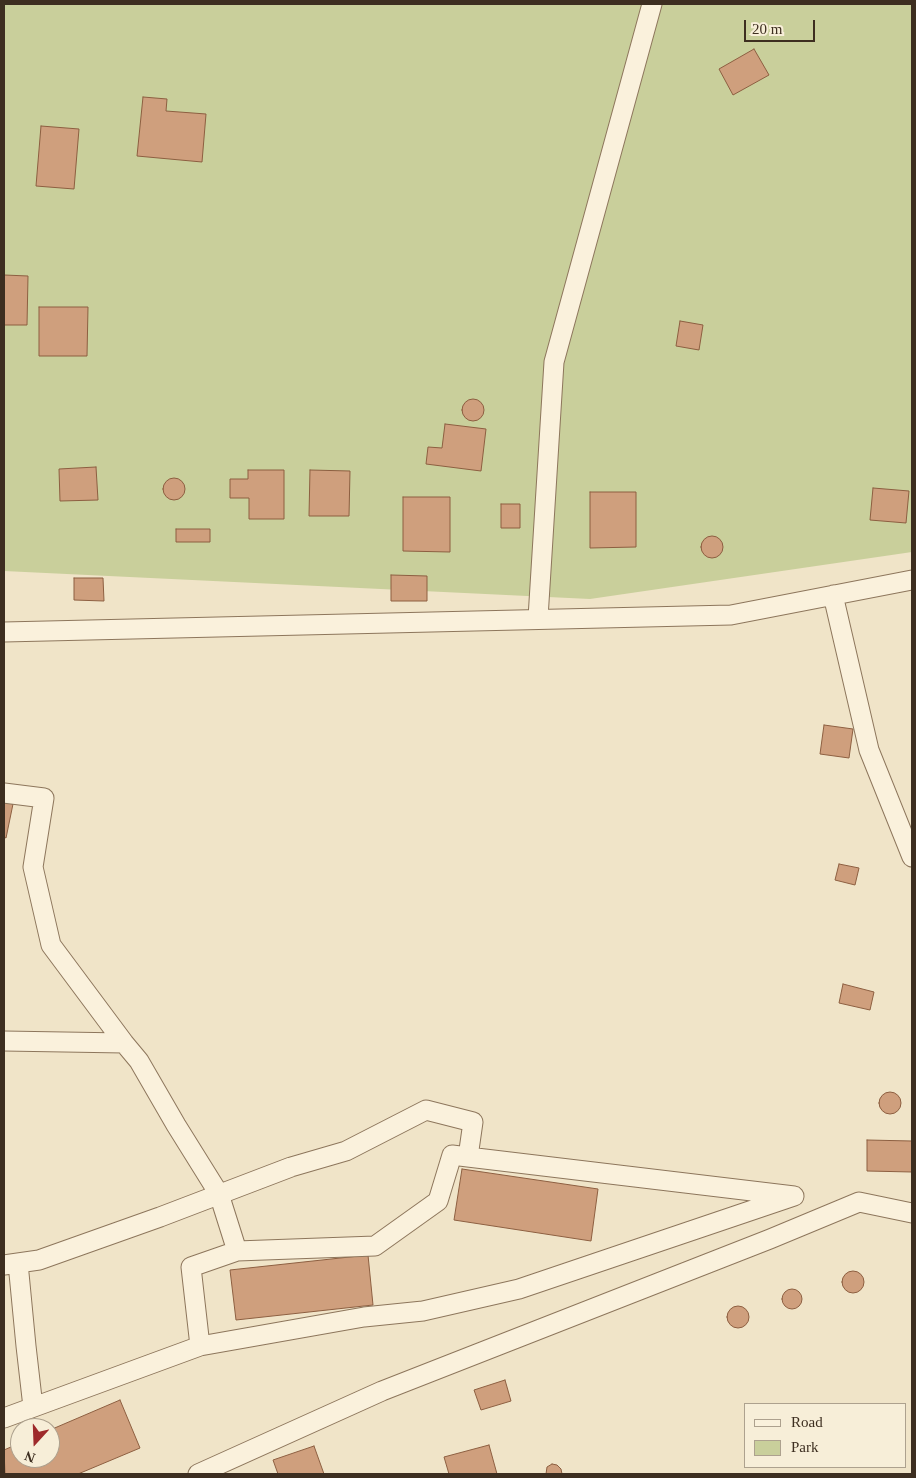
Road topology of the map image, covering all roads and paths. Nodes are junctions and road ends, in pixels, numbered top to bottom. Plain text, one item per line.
1 (652, 4) edge
2 (912, 580) edge
3 (833, 595) junction
4 (538, 618) junction
5 (4, 632) edge
6 (4, 793) edge
7 (912, 857) edge
8 (4, 1041) edge
9 (124, 1044) junction
10 (468, 1157) junction
11 (219, 1194) junction
12 (912, 1213) edge
13 (237, 1250) junction
14 (11, 1264) edge
15 (200, 1346) junction
16 (33, 1407) junction
17 (4, 1418) edge
18 (198, 1474) edge

1 - 4 street
2 - 3 street
3 - 4 street
3 - 7 street
4 - 5 street
6 - 9 street
8 - 9 street
9 - 11 street
10 - 11 street
10 - 13 street
10 - 15 street
11 - 13 street
11 - 14 street
12 - 18 street
13 - 15 street
14 - 16 street
15 - 16 street
16 - 17 street

